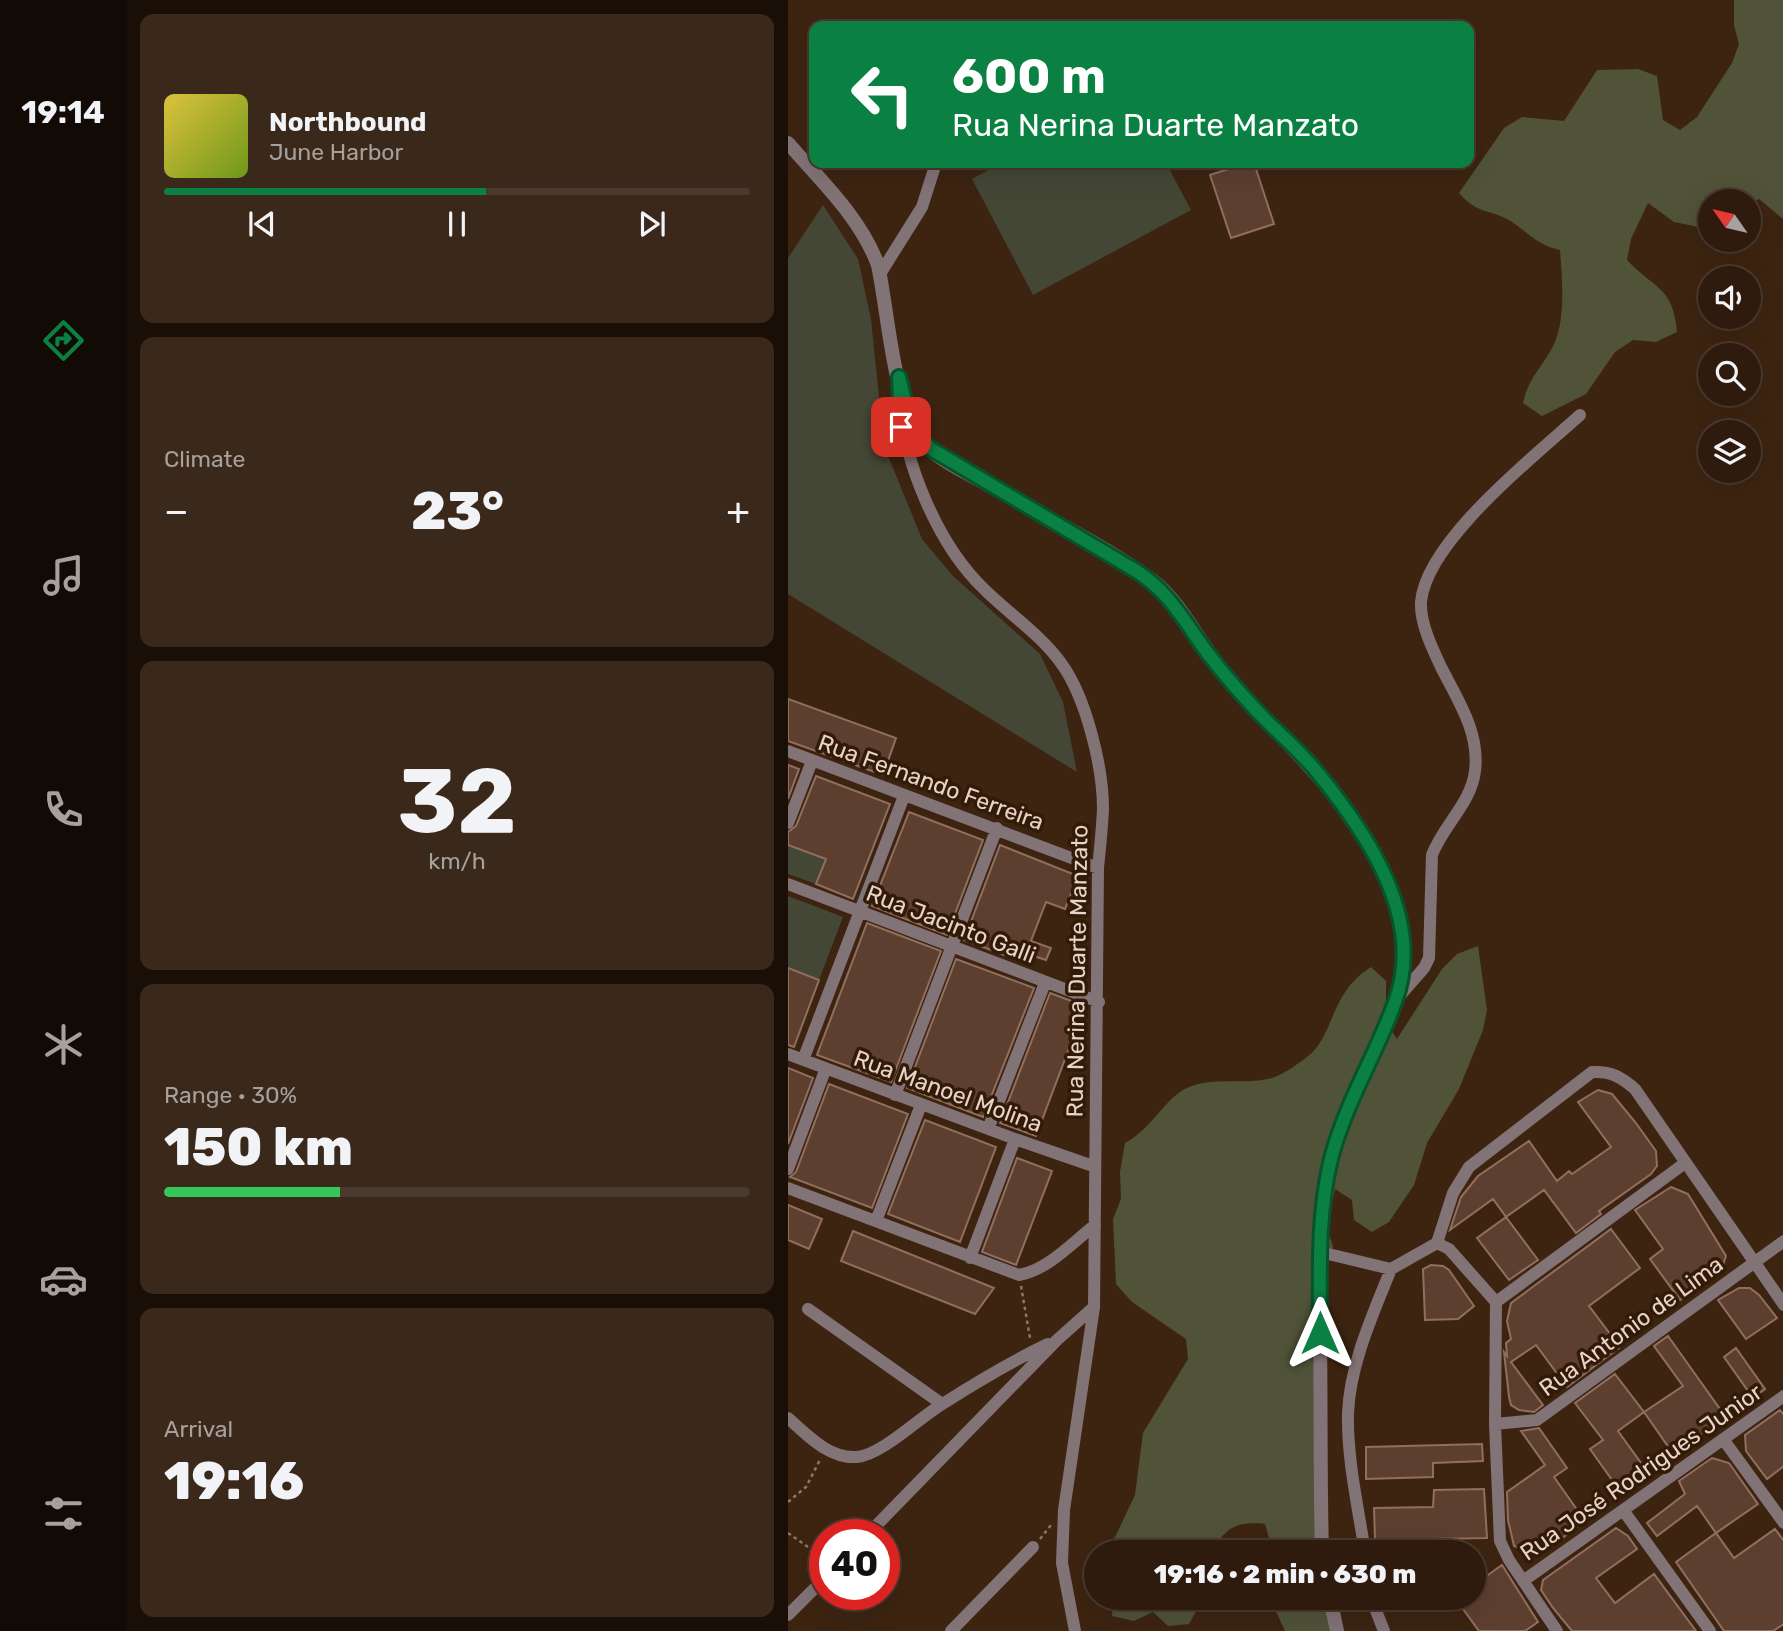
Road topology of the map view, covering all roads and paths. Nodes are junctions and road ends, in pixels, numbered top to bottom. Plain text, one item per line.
1 (788, 143) edge
2 (809, 168) edge
3 (809, 168) edge
4 (934, 168) edge
5 (880, 274) junction
6 (899, 377) junction
7 (1580, 415) dead end
8 (788, 751) edge
9 (812, 761) junction
10 (904, 796) junction
11 (788, 823) edge
12 (997, 828) junction
13 (1098, 868) junction
14 (788, 884) edge
15 (860, 911) junction
16 (953, 947) junction
17 (1045, 983) junction
18 (1396, 1000) junction
19 (1099, 1002) junction
20 (788, 1054) edge
21 (803, 1060) junction
22 (826, 1068) junction
23 (895, 1095) junction
24 (921, 1105) junction
25 (988, 1129) junction
26 (1015, 1139) junction
27 (1685, 1163) junction
28 (1093, 1166) junction
29 (788, 1169) edge
30 (788, 1188) edge
31 (876, 1221) junction
32 (1095, 1224) junction
33 (1784, 1241) edge
34 (1437, 1243) junction
35 (1320, 1252) junction
36 (970, 1258) junction
37 (1753, 1263) junction
38 (1391, 1269) junction
39 (1019, 1275) junction
40 (1496, 1302) junction
41 (1784, 1305) edge
42 (1094, 1307) junction
43 (808, 1309) dead end
44 (1057, 1340) junction
45 (1032, 1352) junction
46 (1784, 1396) edge
47 (942, 1404) junction
48 (788, 1418) edge
49 (1495, 1423) junction
50 (1723, 1439) junction
51 (826, 1448) junction
52 (788, 1502) edge
53 (1064, 1510) junction
54 (1623, 1510) junction
55 (883, 1519) edge
56 (1784, 1523) edge
57 (788, 1533) edge
58 (1322, 1540) edge
59 (1363, 1540) edge
60 (1033, 1547) joint
61 (809, 1548) edge
62 (1523, 1581) junction
63 (809, 1594) edge
64 (1333, 1610) edge
65 (1376, 1610) edge
66 (788, 1615) edge
67 (951, 1631) edge
68 (1075, 1631) edge
69 (1338, 1631) edge
70 (1384, 1631) edge
71 (1557, 1631) edge
72 (1710, 1631) edge

1 - 3 street
2 - 5 street
4 - 5 street
5 - 6 street
6 - 13 street, Rua Nerina Duarte Manzato
6 - 18 street
7 - 18 street
8 - 9 street, Rua Fernando Ferreira
9 - 10 street, Rua Fernando Ferreira
9 - 11 street
10 - 12 street, Rua Fernando Ferreira
10 - 15 street
12 - 13 street, Rua Fernando Ferreira
12 - 16 street
13 - 19 street, Rua Nerina Duarte Manzato
14 - 15 street, Rua Jacinto Galli
15 - 16 street, Rua Jacinto Galli
15 - 21 street
16 - 17 street, Rua Jacinto Galli
16 - 23 street
17 - 19 street, Rua Jacinto Galli
17 - 25 street
18 - 35 street
19 - 28 street, Rua Nerina Duarte Manzato
20 - 21 street, Rua Manoel Molina
21 - 22 street, Rua Manoel Molina
22 - 23 street, Rua Manoel Molina
22 - 29 street
23 - 24 street, Rua Manoel Molina
24 - 25 street, Rua Manoel Molina
24 - 31 street
25 - 26 street, Rua Manoel Molina
26 - 28 street, Rua Manoel Molina
26 - 36 street
27 - 34 street
27 - 37 street
27 - 40 street
28 - 32 street, Rua Nerina Duarte Manzato
30 - 31 street
31 - 36 street
32 - 39 street
32 - 42 street, Rua Nerina Duarte Manzato
33 - 37 street, Rua Antonio de Lima
34 - 38 street
34 - 40 street
35 - 38 street
35 - 58 street
36 - 39 street
37 - 41 street
37 - 49 street, Rua Antonio de Lima
38 - 59 street
39 - 45 path
40 - 49 street
42 - 44 street
42 - 53 street, Rua Nerina Duarte Manzato
43 - 47 street
44 - 45 street
44 - 55 street
45 - 47 street
46 - 50 street, Rua José Rodrigues Junior
47 - 51 street
48 - 51 street
49 - 62 street
50 - 54 street, Rua José Rodrigues Junior
50 - 56 street
51 - 52 path
53 - 60 path
53 - 68 street, Rua Nerina Duarte Manzato
54 - 62 street, Rua José Rodrigues Junior
54 - 72 street
57 - 61 path
60 - 67 street
62 - 71 street
63 - 66 street
64 - 69 street
65 - 70 street

